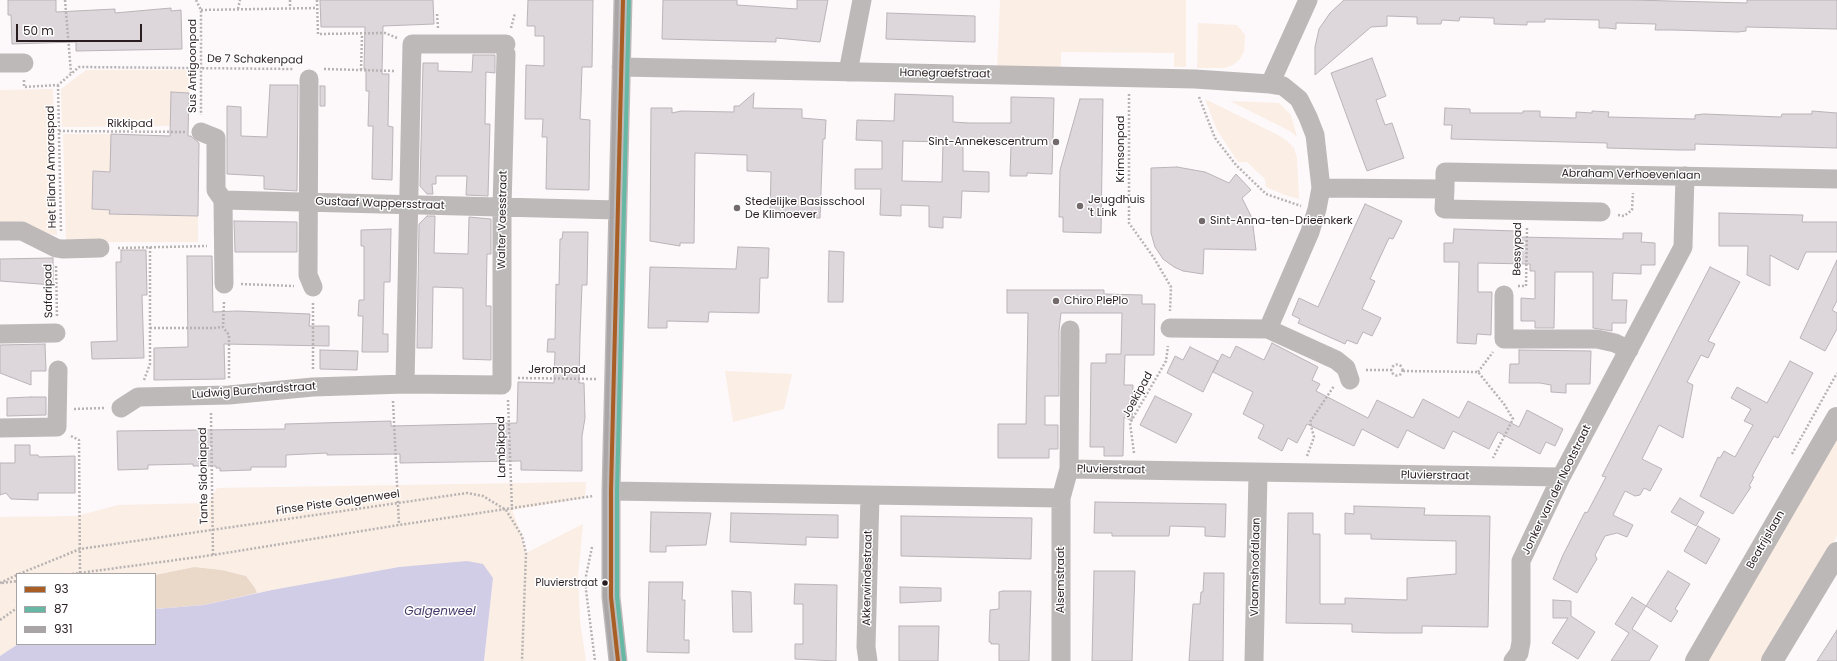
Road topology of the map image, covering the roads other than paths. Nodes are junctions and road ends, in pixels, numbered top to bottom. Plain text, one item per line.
1 (623, 0) edge
2 (862, 0) edge
3 (1308, 0) edge
4 (0, 63) edge
5 (24, 63) road end
6 (621, 67) junction
7 (848, 72) junction
8 (309, 74) road end
9 (1270, 84) junction
10 (200, 132) road end
11 (1685, 176) junction
12 (1835, 179) edge
13 (1321, 188) junction
14 (1445, 189) junction
15 (223, 200) junction
16 (310, 202) junction
17 (409, 205) junction
18 (502, 208) junction
19 (618, 210) junction
20 (1601, 212) road end
21 (0, 232) edge
22 (100, 248) road end
23 (224, 284) road end
24 (313, 287) road end
25 (1504, 296) road end
26 (1170, 328) road end
27 (1268, 329) junction
28 (1070, 330) dead end
29 (56, 333) road end
30 (0, 334) edge
31 (1629, 350) junction
32 (58, 370) dead end
33 (1348, 375) road end
34 (398, 384) junction
35 (502, 385) joint
36 (121, 408) road end
37 (1837, 418) edge
38 (0, 428) edge
39 (1069, 469) junction
40 (1258, 473) junction
41 (1561, 478) junction
42 (611, 491) junction
43 (870, 496) junction
44 (1061, 498) junction
45 (1837, 553) edge
46 (618, 661) edge
47 (868, 661) edge
48 (1061, 661) edge
49 (1254, 661) edge
50 (1513, 661) edge
51 (1696, 661) edge
52 (1772, 661) edge

1 - 6 street
2 - 7 street
3 - 9 street
4 - 5 street
6 - 7 street, Hanegraefstraat
6 - 19 street
7 - 9 street, Hanegraefstraat
8 - 16 street
9 - 13 street, Hanegraefstraat
10 - 15 street
11 - 12 street, Abraham Verhoevenlaan
11 - 14 street, Abraham Verhoevenlaan
11 - 31 street, Jonker van der Nootstraat
13 - 14 street
13 - 27 street, Hanegraefstraat
14 - 20 street, Abraham Verhoevenlaan
15 - 16 street, Gustaaf Wappersstraat
15 - 23 street
16 - 17 street, Gustaaf Wappersstraat
16 - 24 street
17 - 18 street, Gustaaf Wappersstraat
17 - 18 street, Walter Vaesstraat
17 - 34 street
18 - 19 street, Gustaaf Wappersstraat
18 - 35 street, Walter Vaesstraat
19 - 42 street
21 - 22 street
25 - 31 street
26 - 27 street
27 - 33 street
28 - 39 street
29 - 30 street
31 - 41 street, Jonker van der Nootstraat
32 - 38 street
34 - 35 street, Ludwig Burchardstraat
34 - 36 street, Ludwig Burchardstraat
37 - 51 street, Beatrijslaan
39 - 40 street, Pluvierstraat
39 - 44 street, Pluvierstraat
40 - 41 street, Pluvierstraat
40 - 49 street, Vlaamshoofdlaan
41 - 50 street, Jonker van der Nootstraat
42 - 43 street
42 - 46 street
43 - 44 street
43 - 47 street, Akkerwindestraat
44 - 48 street, Alsemstraat
45 - 52 street

